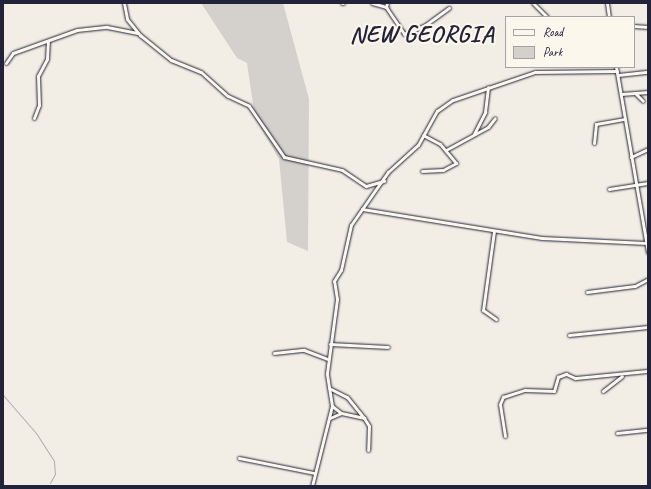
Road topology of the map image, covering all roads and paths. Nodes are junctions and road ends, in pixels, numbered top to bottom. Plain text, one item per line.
1 (124, 3) edge
2 (372, 3) edge
3 (387, 3) edge
4 (533, 3) edge
5 (607, 3) edge
6 (386, 7) junction
7 (449, 8) dead end
8 (546, 16) edge
9 (610, 16) edge
10 (635, 26) edge
11 (648, 27) edge
12 (140, 35) junction
13 (48, 41) junction
14 (6, 63) dead end
15 (616, 68) edge
16 (648, 72) edge
17 (617, 73) junction
18 (488, 87) junction
19 (648, 92) edge
20 (635, 93) junction
21 (621, 94) junction
22 (643, 101) dead end
23 (622, 110) junction
24 (34, 118) dead end
25 (495, 118) dead end
26 (474, 134) junction
27 (423, 135) junction
28 (594, 143) dead end
29 (648, 149) edge
30 (446, 150) junction
31 (632, 157) junction
32 (422, 171) dead end
33 (384, 181) junction
34 (648, 183) edge
35 (636, 186) junction
36 (609, 189) dead end
37 (362, 209) junction
38 (494, 231) junction
39 (646, 243) junction
40 (648, 252) edge
41 (648, 279) edge
42 (587, 292) dead end
43 (496, 319) dead end
44 (648, 327) edge
45 (570, 335) dead end
46 (330, 344) junction
47 (388, 347) dead end
48 (274, 353) dead end
49 (327, 359) junction
50 (648, 371) edge
51 (623, 375) junction
52 (329, 388) junction
53 (603, 391) dead end
54 (332, 406) junction
55 (341, 413) junction
56 (330, 418) junction
57 (364, 418) junction
58 (648, 430) edge
59 (617, 432) dead end
60 (505, 436) dead end
61 (368, 450) dead end
62 (239, 458) dead end
63 (314, 472) junction
64 (312, 486) edge

1 - 12 street
2 - 6 street
3 - 6 street
4 - 8 street
5 - 9 street
6 - 7 street
10 - 11 street
12 - 13 street
12 - 33 street
13 - 14 street
13 - 24 street
15 - 17 street
16 - 17 street
17 - 18 street
17 - 21 street
18 - 26 street
18 - 27 street
19 - 20 street
20 - 21 street
20 - 22 street
21 - 23 street
23 - 28 street
23 - 31 street
25 - 26 street
26 - 30 street
27 - 30 street
27 - 33 street
29 - 31 street
30 - 32 street
31 - 35 street
33 - 37 street
34 - 35 street
35 - 36 street
35 - 39 street
37 - 38 street
37 - 46 street
38 - 39 street
38 - 43 street
39 - 40 street
41 - 42 street
44 - 45 street
46 - 47 street
46 - 49 street
48 - 49 street
49 - 52 street
50 - 51 street
51 - 53 street
51 - 60 street
52 - 54 street
52 - 57 street
54 - 55 street
54 - 56 street
55 - 56 street
55 - 57 street
56 - 63 street
57 - 61 street
58 - 59 street
62 - 63 street
63 - 64 street

